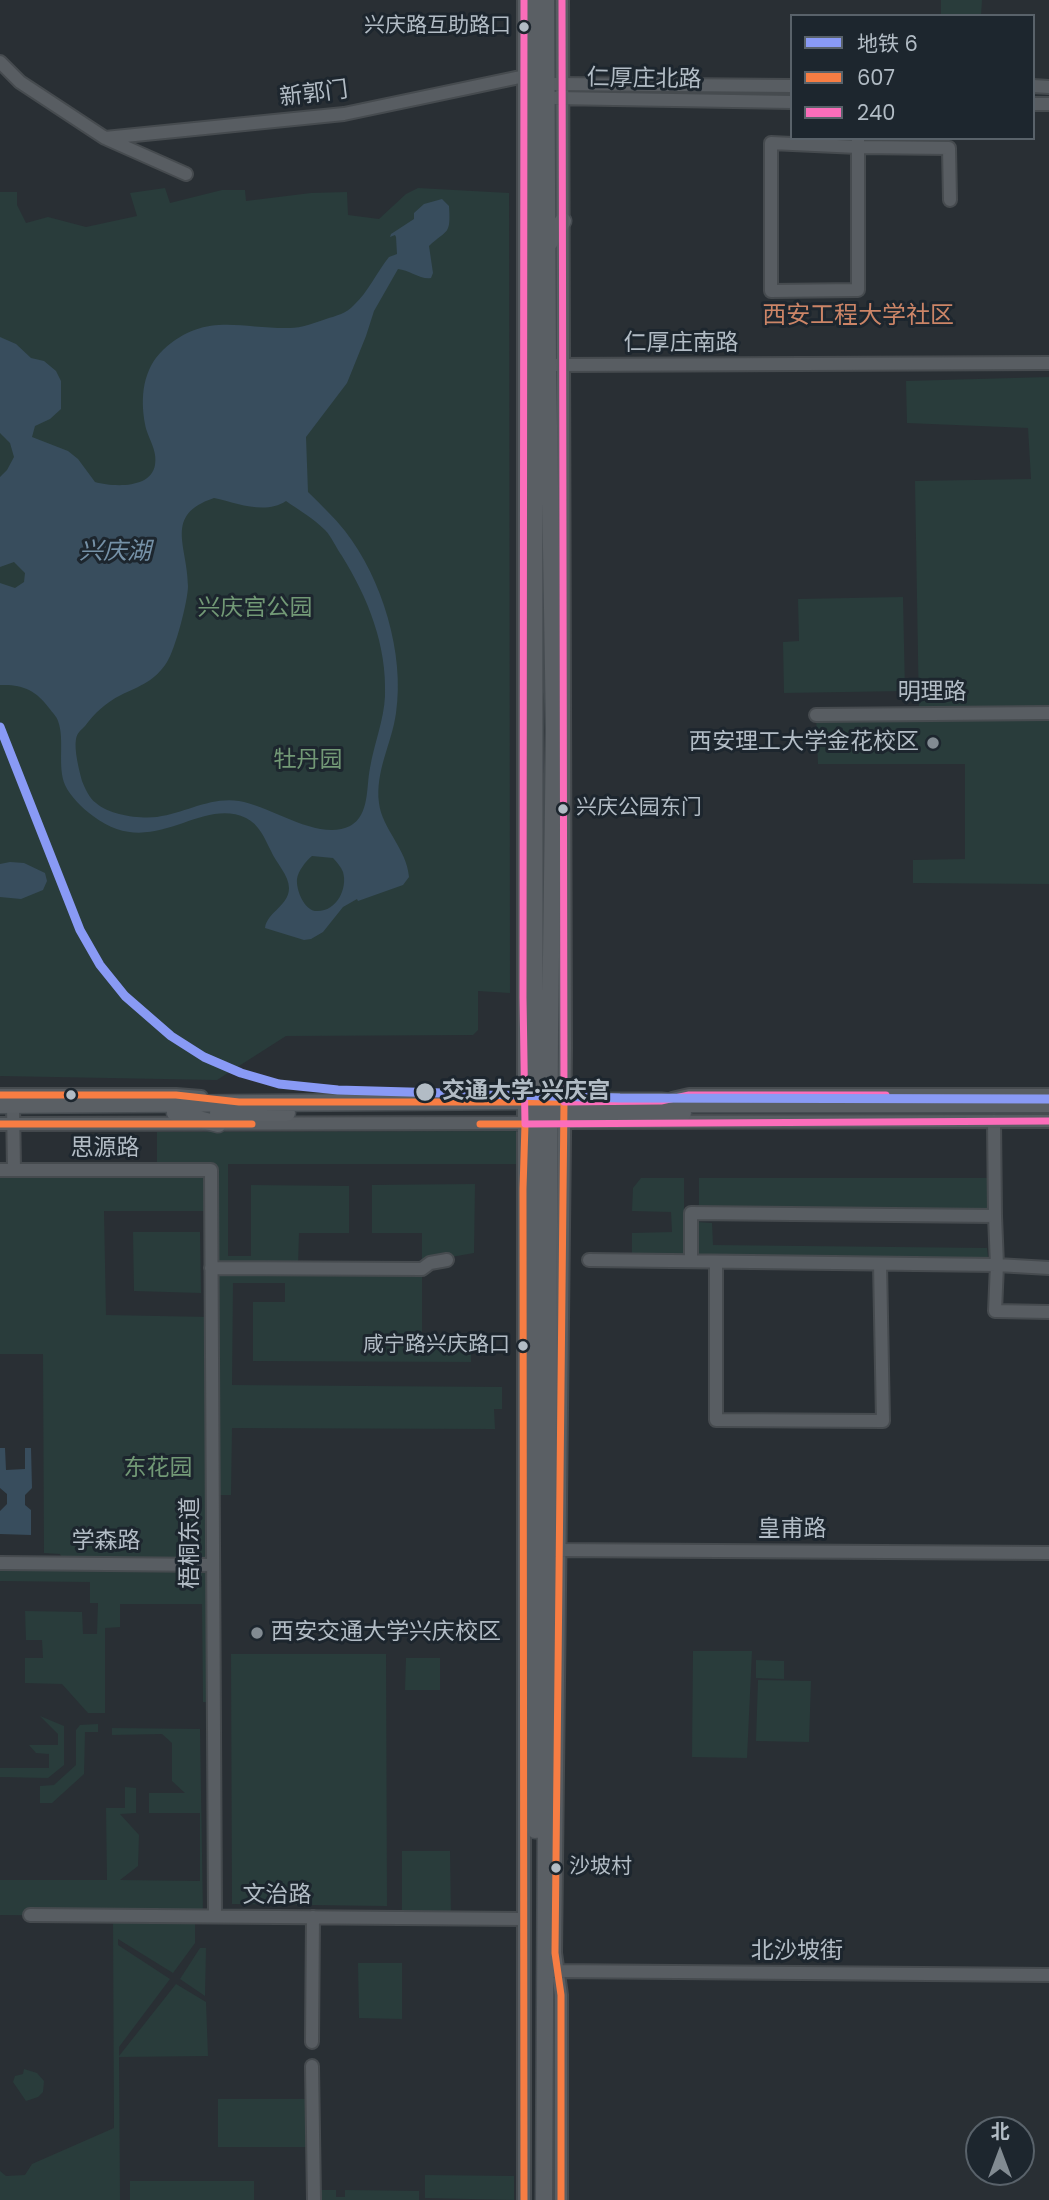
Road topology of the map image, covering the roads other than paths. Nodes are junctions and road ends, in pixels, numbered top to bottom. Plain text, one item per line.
1 (524, 0) edge
2 (534, 0) edge
3 (546, 0) edge
4 (562, 0) edge
5 (0, 62) edge
6 (790, 86) edge
7 (545, 88) junction
8 (790, 102) edge
9 (105, 138) junction
10 (858, 143) edge
11 (186, 174) dead end
12 (950, 200) dead end
13 (563, 221) junction
14 (548, 245) junction
15 (1049, 363) edge
16 (543, 365) junction
17 (1049, 713) edge
18 (816, 715) dead end
19 (1049, 1096) edge
20 (661, 1101) junction
21 (1049, 1104) edge
22 (6, 1112) edge
23 (543, 1112) junction
24 (1049, 1112) edge
25 (175, 1113) junction
26 (994, 1121) junction
27 (1049, 1121) edge
28 (218, 1124) junction
29 (0, 1170) edge
30 (14, 1170) junction
31 (211, 1170) joint
32 (995, 1216) junction
33 (447, 1260) dead end
34 (589, 1260) dead end
35 (691, 1262) junction
36 (716, 1262) junction
37 (880, 1264) junction
38 (997, 1265) junction
39 (211, 1268) junction
40 (1049, 1269) edge
41 (1049, 1312) edge
42 (547, 1550) junction
43 (1049, 1553) edge
44 (0, 1563) edge
45 (213, 1564) junction
46 (30, 1915) dead end
47 (215, 1916) junction
48 (313, 1917) junction
49 (523, 1919) junction
50 (551, 1971) junction
51 (1049, 1975) edge
52 (312, 2042) dead end
53 (312, 2066) dead end
54 (314, 2200) edge
55 (524, 2200) edge
56 (536, 2200) edge
57 (544, 2200) edge
58 (561, 2200) edge

1 - 7 street
2 - 7 main road
3 - 7 main road
4 - 7 street
5 - 9 street
6 - 7 street, 仁厚庄北路
7 - 8 street, 仁厚庄北路
7 - 9 street, 新郭门
7 - 13 street
7 - 14 main road
7 - 16 main road
9 - 11 street
10 - 10 street
10 - 12 street
13 - 14 main road
13 - 16 street
14 - 16 main road
15 - 16 street, 仁厚庄南路
16 - 23 main road
16 - 23 street
17 - 18 street, 明理路
19 - 20 street
20 - 21 main road
20 - 23 main road
22 - 23 main road
22 - 25 main road
22 - 28 street
22 - 30 street
23 - 24 main road
23 - 25 main road
23 - 26 street
23 - 28 street
23 - 42 main road
23 - 42 street
23 - 49 street
25 - 28 main road
26 - 27 street
26 - 32 street
29 - 30 street, 思源路
30 - 31 street, 思源路
31 - 39 street, 梧桐东道
32 - 35 street
32 - 38 street
33 - 39 street
34 - 35 street
35 - 36 street
36 - 37 street
36 - 37 street
37 - 38 street
38 - 40 street
38 - 41 street
39 - 45 street, 梧桐东道
42 - 43 street, 皇甫路
42 - 50 main road
42 - 56 main road
44 - 45 street, 学森路
45 - 47 street, 梧桐东道
46 - 47 street, 文治路
47 - 48 street, 文治路
48 - 49 street, 文治路
48 - 52 street
49 - 55 street
50 - 51 street, 北沙坡街
50 - 57 main road
50 - 58 street
53 - 54 street

